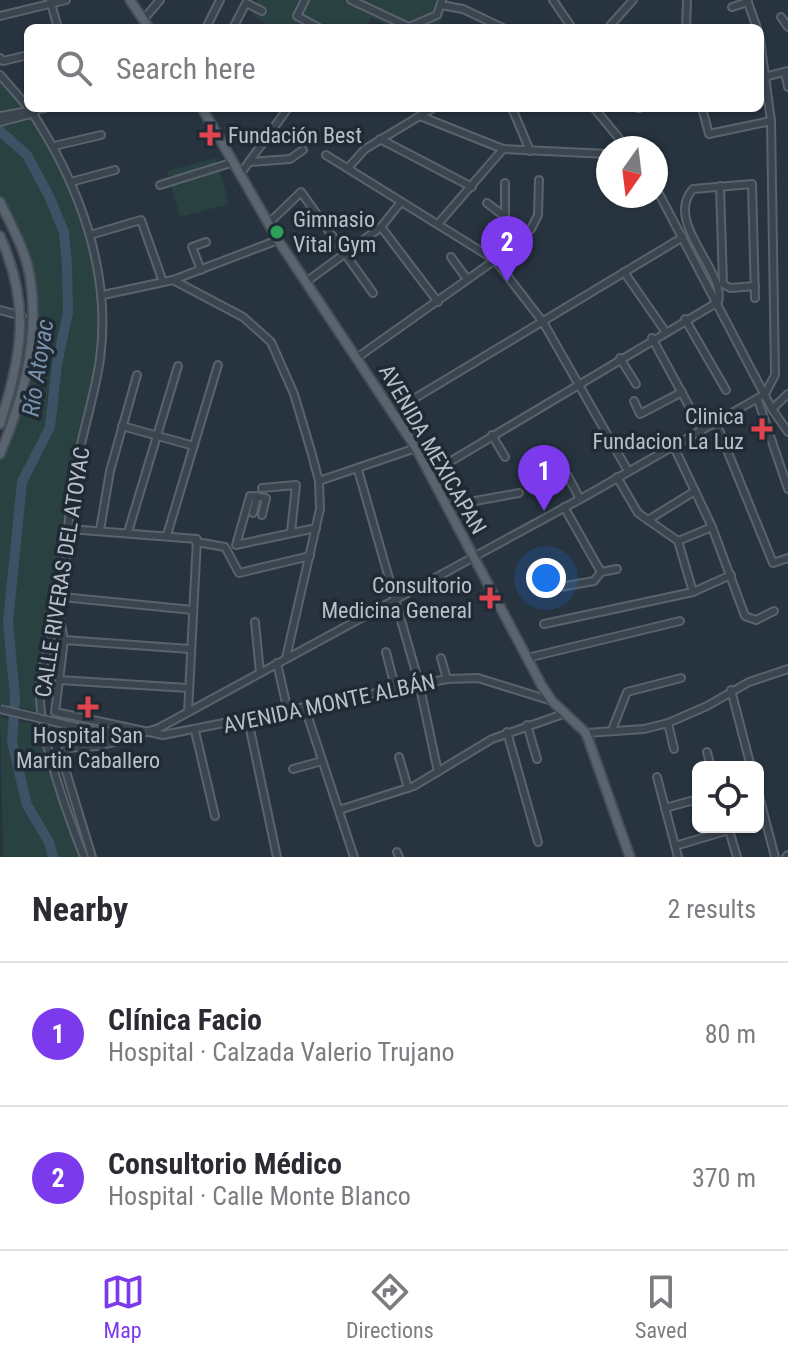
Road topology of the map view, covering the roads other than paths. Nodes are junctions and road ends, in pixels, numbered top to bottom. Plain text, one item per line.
1 (66, 0) edge
2 (130, 0) edge
3 (160, 0) edge
4 (220, 0) edge
5 (305, 0) edge
6 (351, 0) edge
7 (553, 0) edge
8 (633, 0) edge
9 (687, 0) edge
10 (748, 1) edge
11 (51, 2) edge
12 (442, 2) edge
13 (732, 7) dead end
14 (262, 11) dead end
15 (0, 16) edge
16 (781, 17) dead end
17 (57, 24) edge
18 (146, 24) edge
19 (208, 24) edge
20 (235, 24) edge
21 (312, 24) edge
22 (400, 24) edge
23 (417, 24) edge
24 (492, 24) edge
25 (569, 24) edge
26 (612, 24) edge
27 (686, 24) edge
28 (756, 24) edge
29 (788, 27) edge
30 (24, 56) edge
31 (2, 59) edge
32 (786, 71) edge
33 (0, 75) edge
34 (764, 77) edge
35 (788, 87) edge
36 (24, 99) edge
37 (27, 112) edge
38 (36, 112) edge
39 (204, 112) edge
40 (285, 112) edge
41 (426, 112) edge
42 (514, 112) edge
43 (597, 112) edge
44 (703, 112) edge
45 (420, 116) junction
46 (0, 119) edge
47 (771, 121) junction
48 (101, 135) dead end
49 (617, 136) edge
50 (380, 139) junction
51 (54, 146) junction
52 (503, 149) junction
53 (303, 150) dead end
54 (530, 151) junction
55 (596, 154) edge
56 (326, 155) dead end
57 (234, 162) junction
58 (249, 162) junction
59 (348, 168) junction
60 (115, 170) dead end
61 (241, 173) junction
62 (539, 180) dead end
63 (71, 182) junction
64 (505, 183) dead end
65 (160, 185) dead end
66 (720, 186) junction
67 (472, 187) junction
68 (0, 202) edge
69 (401, 202) junction
70 (487, 203) dead end
71 (667, 208) edge
72 (504, 216) junction
73 (268, 224) junction
74 (438, 224) junction
75 (381, 227) junction
76 (90, 235) junction
77 (0, 237) edge
78 (683, 237) junction
79 (519, 238) junction
80 (278, 240) junction
81 (206, 242) dead end
82 (345, 254) junction
83 (451, 257) dead end
84 (495, 260) junction
85 (201, 270) junction
86 (624, 272) junction
87 (467, 279) junction
88 (173, 280) junction
89 (163, 282) junction
90 (306, 282) junction
91 (755, 286) junction
92 (373, 293) dead end
93 (103, 295) junction
94 (755, 298) dead end
95 (438, 302) junction
96 (718, 302) junction
97 (0, 310) edge
98 (22, 316) junction
99 (685, 319) junction
100 (543, 322) junction
101 (665, 331) junction
102 (652, 338) junction
103 (358, 357) junction
104 (620, 358) junction
105 (218, 365) dead end
106 (178, 366) dead end
107 (136, 378) dead end
108 (580, 382) junction
109 (636, 384) dead end
110 (724, 389) dead end
111 (682, 392) junction
112 (765, 394) junction
113 (788, 394) edge
114 (758, 400) junction
115 (634, 401) dead end
116 (3, 405) edge
117 (18, 407) junction
118 (772, 409) junction
119 (392, 412) junction
120 (716, 423) junction
121 (0, 424) edge
122 (122, 426) junction
123 (702, 430) junction
124 (787, 430) edge
125 (4, 435) edge
126 (492, 435) junction
127 (158, 436) junction
128 (194, 446) junction
129 (674, 447) junction
130 (416, 448) junction
131 (0, 454) edge
132 (541, 455) dead end
133 (505, 457) dead end
134 (358, 470) junction
135 (628, 471) junction
136 (431, 473) junction
137 (617, 477) junction
138 (319, 481) junction
139 (262, 488) dead end
140 (788, 489) edge
141 (695, 491) junction
142 (519, 493) dead end
143 (257, 496) junction
144 (580, 499) junction
145 (448, 506) junction
146 (564, 507) junction
147 (253, 513) dead end
148 (262, 515) dead end
149 (648, 520) junction
150 (712, 527) junction
151 (316, 528) junction
152 (69, 529) junction
153 (100, 530) junction
154 (128, 532) junction
155 (291, 532) junction
156 (167, 535) junction
157 (196, 540) junction
158 (678, 541) junction
159 (473, 555) junction
160 (310, 556) junction
161 (788, 558) edge
162 (617, 569) dead end
163 (601, 572) junction
164 (731, 575) junction
165 (543, 590) dead end
166 (693, 592) junction
167 (62, 597) junction
168 (396, 598) junction
169 (58, 609) junction
170 (193, 610) junction
171 (774, 611) dead end
172 (680, 621) dead end
173 (255, 622) dead end
174 (544, 624) dead end
175 (64, 640) junction
176 (190, 649) junction
177 (386, 652) dead end
178 (286, 658) junction
179 (441, 658) dead end
180 (527, 658) junction
181 (277, 663) junction
182 (788, 669) edge
183 (260, 673) junction
184 (681, 678) dead end
185 (447, 679) junction
186 (59, 680) junction
187 (419, 683) junction
188 (395, 687) junction
189 (188, 688) junction
190 (731, 690) junction
191 (552, 701) junction
192 (305, 708) junction
193 (0, 709) edge
194 (188, 712) junction
195 (288, 712) junction
196 (566, 713) junction
197 (47, 720) junction
198 (248, 720) junction
199 (668, 723) junction
200 (527, 725) junction
201 (612, 730) junction
202 (152, 731) junction
203 (195, 731) junction
204 (507, 732) junction
205 (586, 733) junction
206 (126, 738) junction
207 (674, 749) dead end
208 (707, 752) dead end
209 (399, 757) dead end
210 (537, 759) dead end
211 (322, 761) junction
212 (709, 761) edge
213 (749, 761) edge
214 (293, 769) dead end
215 (438, 772) junction
216 (657, 777) dead end
217 (408, 788) junction
218 (692, 801) edge
219 (665, 808) junction
220 (339, 810) junction
221 (764, 815) edge
222 (215, 816) dead end
223 (713, 833) edge
224 (730, 833) edge
225 (538, 842) dead end
226 (675, 846) junction
227 (84, 857) edge
228 (92, 857) edge
229 (277, 857) edge
230 (354, 857) edge
231 (630, 857) edge
232 (678, 857) edge
233 (737, 857) edge
234 (775, 857) edge

1 - 11 street
2 - 18 main road
3 - 18 street
4 - 19 street
5 - 21 street
6 - 22 street
7 - 25 street
8 - 26 street
9 - 27 street
10 - 13 street
10 - 28 street
11 - 15 street
11 - 17 street
12 - 23 street
12 - 24 street
14 - 20 street
16 - 29 street
30 - 31 street
32 - 34 street
32 - 35 street
33 - 36 street, CALLE RIVERAS DEL ATOYAC
34 - 47 street
37 - 46 street
38 - 51 street, CALLE RIVERAS DEL ATOYAC
39 - 57 main road, AVENIDA MEXICAPAN
40 - 58 street
41 - 45 street
42 - 54 street
43 - 49 street
44 - 47 street
45 - 50 street
45 - 52 street
47 - 112 street
48 - 51 street
50 - 59 street
50 - 67 street
51 - 63 street, CALLE RIVERAS DEL ATOYAC
52 - 54 street
52 - 67 street
53 - 58 street
54 - 55 street
56 - 59 street
57 - 61 main road, AVENIDA MEXICAPAN
57 - 65 street
58 - 61 street
59 - 69 street
60 - 63 street
61 - 73 main road, AVENIDA MEXICAPAN
62 - 79 street
63 - 76 street, CALLE RIVERAS DEL ATOYAC
64 - 72 street
66 - 91 street
66 - 91 street
66 - 96 street
67 - 74 street
68 - 117 main road
69 - 74 street
69 - 75 street
70 - 72 street
71 - 78 street
72 - 79 street
73 - 80 main road, AVENIDA MEXICAPAN
73 - 82 street
74 - 84 street
75 - 82 street
75 - 95 street
76 - 89 street
76 - 93 street, CALLE RIVERAS DEL ATOYAC
77 - 98 main road
78 - 86 street
78 - 96 street
79 - 84 street
80 - 85 street
80 - 90 main road, AVENIDA MEXICAPAN
81 - 85 street
82 - 90 street
82 - 92 street
83 - 87 street
84 - 87 street
84 - 100 street
85 - 88 street
86 - 100 street
86 - 101 street
87 - 95 street
88 - 89 street
88 - 138 street
89 - 93 street
90 - 103 main road, AVENIDA MEXICAPAN
91 - 94 street
93 - 152 street, CALLE RIVERAS DEL ATOYAC
95 - 103 street
96 - 99 street
96 - 112 street
97 - 98 street
98 - 116 main road
99 - 101 street
99 - 110 street
100 - 108 street
100 - 119 street
101 - 102 street
102 - 104 street
102 - 111 street
103 - 119 main road, AVENIDA MEXICAPAN
104 - 108 street
104 - 109 street
105 - 128 street
106 - 127 street
107 - 122 street
108 - 126 street
108 - 135 street
111 - 115 street
111 - 123 street
112 - 114 street
112 - 118 street
113 - 118 street
114 - 120 street
114 - 140 street
116 - 117 street
116 - 121 main road
117 - 125 main road
118 - 124 street
119 - 130 main road, AVENIDA MEXICAPAN
120 - 123 street
120 - 161 street
122 - 127 street
122 - 153 street
123 - 129 street
125 - 131 main road
126 - 133 street
126 - 136 street
127 - 128 street
127 - 154 street
128 - 156 street
129 - 135 street
129 - 141 street
130 - 134 street
130 - 136 main road, AVENIDA MEXICAPAN
132 - 144 street
134 - 138 street
134 - 168 street
135 - 137 street
136 - 145 main road, AVENIDA MEXICAPAN
137 - 144 street
137 - 149 street
138 - 151 street
139 - 155 street
141 - 149 street
141 - 150 street
142 - 145 street
143 - 147 street
143 - 148 street
143 - 155 street
144 - 146 street
145 - 159 main road, AVENIDA MEXICAPAN
146 - 159 street
146 - 163 street
149 - 158 street
150 - 158 street
150 - 164 street
151 - 155 street
151 - 160 street
152 - 153 street
152 - 167 street, CALLE RIVERAS DEL ATOYAC
153 - 154 street
154 - 156 street
156 - 157 street
157 - 160 street
157 - 170 street
158 - 166 street
159 - 168 street
159 - 180 main road, AVENIDA MEXICAPAN
160 - 178 street
162 - 163 street
163 - 165 street
164 - 166 street
164 - 171 street
166 - 174 street
167 - 169 street, CALLE RIVERAS DEL ATOYAC
167 - 170 street
168 - 178 street
168 - 187 street
169 - 175 street
169 - 197 street, CALLE RIVERAS DEL ATOYAC
170 - 176 street
172 - 180 street
173 - 183 street
175 - 176 street
175 - 186 street
176 - 189 street
177 - 188 street
178 - 181 street
179 - 185 street
180 - 191 main road, AVENIDA MEXICAPAN
181 - 183 street
181 - 195 street
182 - 190 street
183 - 194 street
184 - 201 street
185 - 187 street, AVENIDA MONTE ALBÁN
185 - 191 street, AVENIDA MONTE ALBÁN
186 - 189 street
186 - 202 street
187 - 188 street, AVENIDA MONTE ALBÁN
187 - 215 street
188 - 192 street, AVENIDA MONTE ALBÁN
189 - 194 street
190 - 199 street
190 - 213 street
191 - 196 main road, AVENIDA MEXICAPAN
192 - 195 street, AVENIDA MONTE ALBÁN
192 - 211 street
193 - 197 street, bridge
194 - 202 street
195 - 198 street, AVENIDA MONTE ALBÁN
196 - 200 street
196 - 205 main road, AVENIDA MEXICAPAN
197 - 206 street
197 - 227 street, CALLE RIVERAS DEL ATOYAC
198 - 203 street, AVENIDA MONTE ALBÁN
198 - 229 street
199 - 201 street
199 - 207 street
200 - 204 street
200 - 210 street
201 - 205 street
202 - 203 street, AVENIDA MONTE ALBÁN
202 - 206 street
203 - 222 street
204 - 215 street
204 - 225 street
205 - 231 main road
206 - 228 street
208 - 212 street
209 - 217 street
211 - 214 street
211 - 220 street
215 - 217 street
216 - 219 street
217 - 220 street
218 - 219 street
219 - 226 street
220 - 230 street
221 - 234 street
223 - 226 street
224 - 233 street
226 - 232 street

